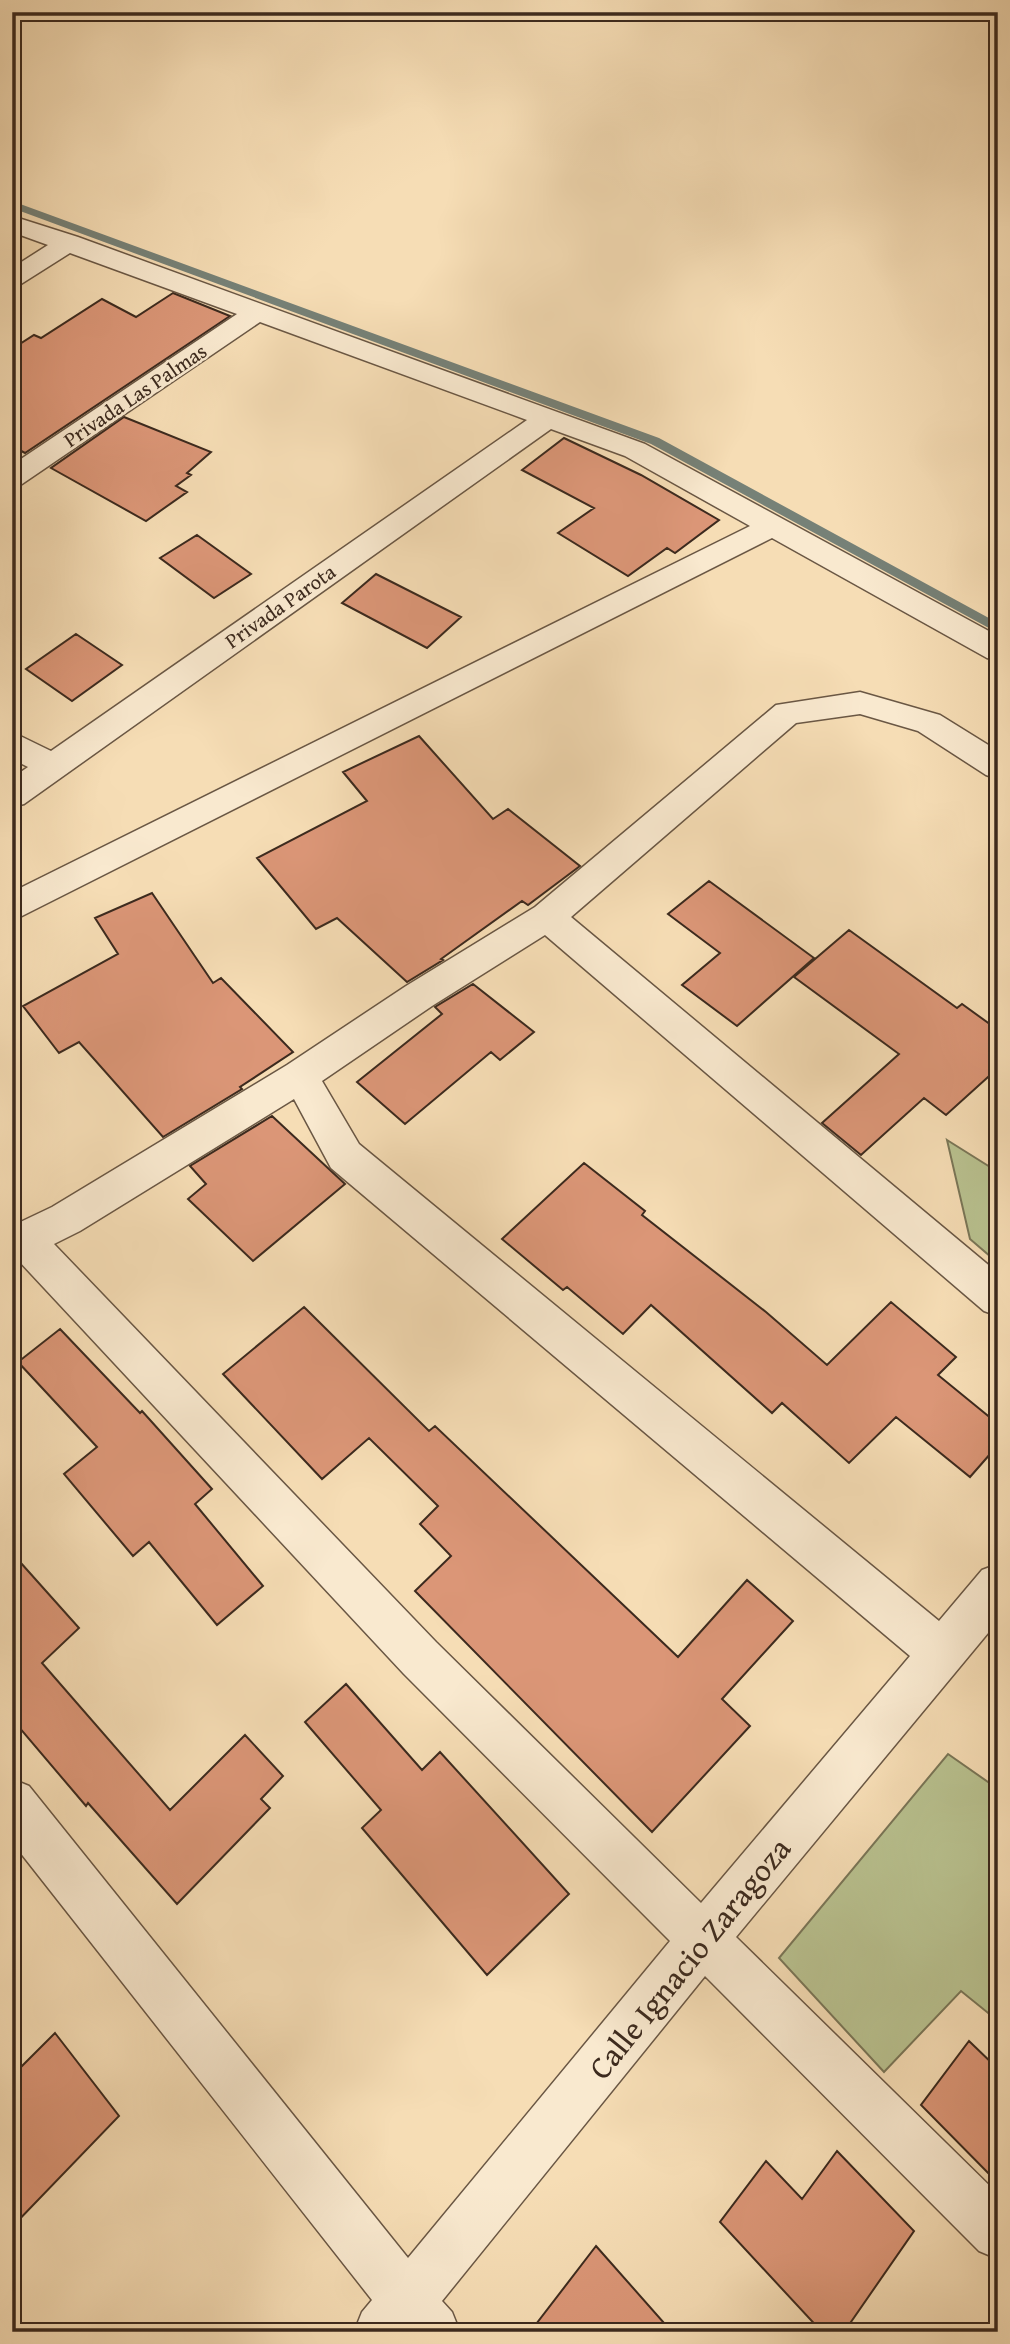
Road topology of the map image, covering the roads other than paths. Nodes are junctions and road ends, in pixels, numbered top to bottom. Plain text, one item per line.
1 (12, 223) edge
2 (69, 242) junction
3 (12, 279) edge
4 (258, 312) junction
5 (548, 418) junction
6 (12, 478) edge
7 (773, 526) junction
8 (998, 650) edge
9 (12, 744) edge
10 (52, 765) junction
11 (998, 767) edge
12 (12, 795) edge
13 (12, 908) edge
14 (547, 917) junction
15 (300, 1076) junction
16 (18, 1243) edge
17 (998, 1298) edge
18 (998, 1586) edge
19 (942, 1653) junction
20 (12, 1803) edge
21 (703, 1939) junction
22 (998, 2232) edge
23 (407, 2321) edge

1 - 2 street
2 - 3 street
2 - 4 street
4 - 5 street
4 - 6 street, Privada Las Palmas
5 - 7 street
5 - 10 street, Privada Parota
7 - 8 street
7 - 13 street
9 - 10 street
10 - 12 street, Privada Parota
11 - 14 street
14 - 15 street
14 - 17 street
15 - 16 street
15 - 19 street
16 - 21 street
18 - 19 street, Calle Ignacio Zaragoza
19 - 21 street, Calle Ignacio Zaragoza
20 - 23 street
21 - 22 street
21 - 23 street, Calle Ignacio Zaragoza

